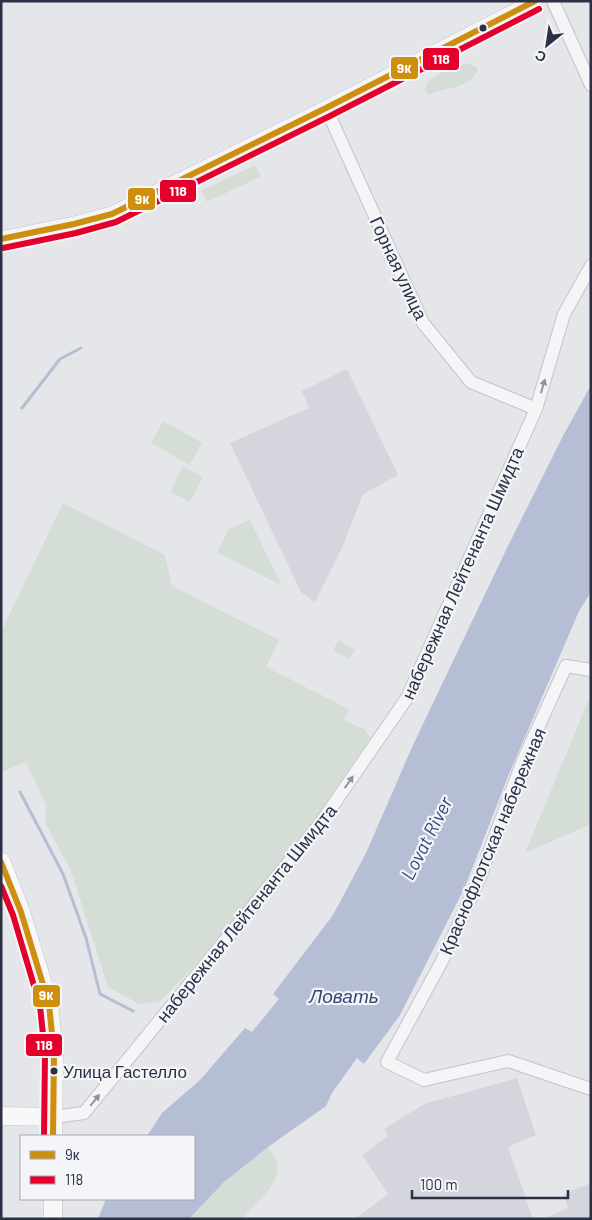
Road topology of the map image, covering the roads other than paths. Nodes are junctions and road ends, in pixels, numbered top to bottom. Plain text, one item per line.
1 (536, 1) edge
2 (553, 1) edge
3 (591, 86) edge
4 (326, 108) junction
5 (1, 238) edge
6 (591, 266) edge
7 (536, 410) junction
8 (591, 670) edge
9 (1, 861) edge
10 (591, 1089) edge
11 (1, 1116) edge
12 (52, 1117) junction
13 (53, 1135) edge
14 (53, 1200) edge
15 (53, 1219) edge

1 - 4 street
2 - 3 street
4 - 5 street
4 - 7 street, Горная улица
7 -> 6 street, набережная Лейтенанта Шмидта
12 -> 7 street, набережная Лейтенанта Шмидта
8 - 10 street, Краснофлотская набережная
9 - 12 main road
11 - 12 main road
12 - 13 main road
14 - 15 main road

